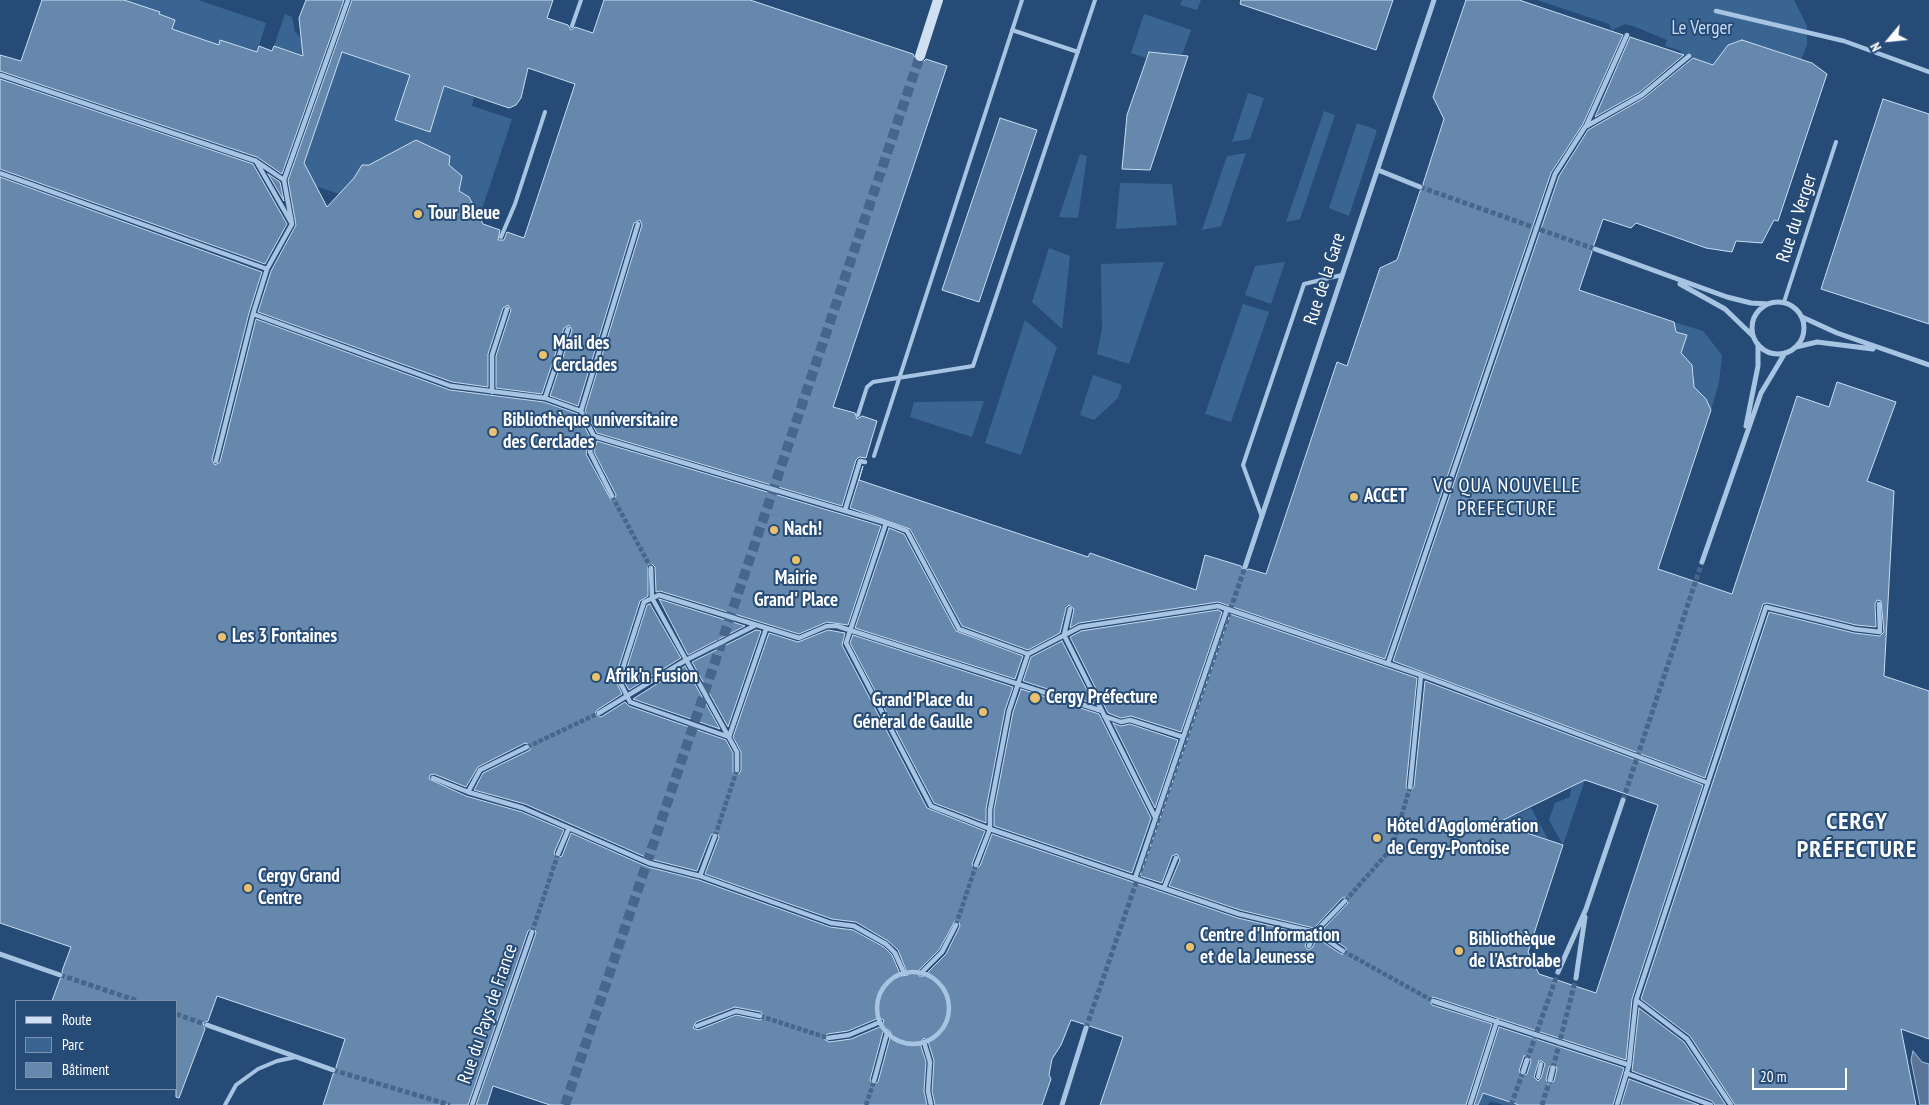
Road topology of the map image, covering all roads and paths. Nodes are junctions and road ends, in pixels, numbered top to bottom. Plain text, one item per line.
1 (348, 0) edge
2 (581, 0) edge
3 (938, 0) edge
4 (1022, 0) edge
5 (1095, 0) edge
6 (1434, 0) edge
7 (1716, 11) dead end
8 (572, 26) dead end
9 (1012, 30) junction
10 (1626, 35) dead end
11 (1078, 52) junction
12 (920, 56) tunnel mouth
13 (1688, 56) dead end
14 (1929, 72) edge
15 (0, 75) edge
16 (545, 112) dead end
17 (1585, 128) junction
18 (1836, 142) dead end
19 (256, 161) junction
20 (1378, 170) junction
21 (0, 173) edge
22 (284, 180) junction
23 (1420, 187) tunnel mouth
24 (292, 224) junction
25 (638, 224) dead end
26 (501, 236) dead end
27 (1595, 249) tunnel mouth
28 (267, 269) junction
29 (1659, 274) junction
30 (1342, 275) junction
31 (1784, 302) junction
32 (1768, 304) junction
33 (507, 309) dead end
34 (254, 314) junction
35 (1802, 317) junction
36 (568, 329) dead end
37 (1754, 338) junction
38 (1758, 344) junction
39 (1796, 347) junction
40 (1886, 350) junction
41 (1785, 353) junction
42 (1929, 365) edge
43 (900, 378) junction
44 (492, 392) junction
45 (545, 398) junction
46 (581, 411) junction
47 (858, 415) dead end
48 (594, 436) junction
49 (1741, 446) junction
50 (874, 456) dead end
51 (216, 461) dead end
52 (864, 462) dead end
53 (612, 496) tunnel mouth
54 (845, 510) junction
55 (1262, 518) junction
56 (886, 523) junction
57 (1702, 562) tunnel mouth
58 (1245, 567) tunnel mouth
59 (651, 568) tunnel mouth
60 (652, 598) junction
61 (1879, 604) dead end
62 (1070, 609) dead end
63 (1227, 609) junction
64 (754, 626) junction
65 (766, 629) junction
66 (850, 630) junction
67 (1064, 635) junction
68 (1028, 654) junction
69 (686, 660) junction
70 (1388, 663) junction
71 (1421, 675) junction
72 (1018, 685) junction
73 (628, 697) junction
74 (599, 713) tunnel mouth
75 (1103, 714) junction
76 (729, 736) junction
77 (1183, 737) junction
78 (527, 747) tunnel mouth
79 (736, 770) tunnel mouth
80 (433, 778) dead end
81 (1708, 783) junction
82 (1410, 787) tunnel mouth
83 (468, 792) junction
84 (1623, 800) tunnel mouth
85 (1155, 817) junction
86 (569, 828) junction
87 (990, 829) junction
88 (715, 836) tunnel mouth
89 (558, 854) tunnel mouth
90 (1176, 858) dead end
91 (976, 865) tunnel mouth
92 (700, 876) junction
93 (1135, 878) junction
94 (1164, 888) junction
95 (1345, 901) tunnel mouth
96 (1586, 909) junction
97 (956, 925) tunnel mouth
98 (532, 932) tunnel mouth
99 (1315, 932) junction
100 (1309, 946) dead end
101 (1343, 951) tunnel mouth
102 (0, 954) edge
103 (1558, 972) tunnel mouth
104 (904, 973) junction
105 (921, 973) junction
106 (60, 975) tunnel mouth
107 (1576, 978) tunnel mouth
108 (1636, 1000) junction
109 (1433, 1001) tunnel mouth
110 (760, 1016) tunnel mouth
111 (1497, 1021) junction
112 (880, 1022) junction
113 (207, 1025) tunnel mouth
114 (697, 1026) dead end
115 (1086, 1028) tunnel mouth
116 (887, 1033) junction
117 (828, 1038) tunnel mouth
118 (924, 1042) junction
119 (296, 1057) junction
120 (1527, 1060) tunnel mouth
121 (1541, 1064) dead end
122 (1629, 1065) junction
123 (1553, 1068) tunnel mouth
124 (333, 1070) tunnel mouth
125 (1523, 1072) tunnel mouth
126 (1626, 1074) junction
127 (1538, 1076) dead end
128 (1550, 1080) tunnel mouth
129 (874, 1081) tunnel mouth
130 (225, 1105) edge
131 (472, 1105) edge
132 (931, 1105) edge
133 (1062, 1105) edge
134 (1470, 1105) edge
135 (1617, 1105) edge
136 (1711, 1105) edge
137 (1731, 1105) edge

1 - 22 street
2 - 8 lane
3 - 12 main road
4 - 9 lane
5 - 11 lane
6 - 20 street, Rue de la Gare
7 - 14 street
9 - 11 lane
9 - 43 lane
10 - 17 street
11 - 43 lane
13 - 17 street
15 - 19 street
16 - 26 lane
17 - 70 street
18 - 31 lane, Rue du Verger
19 - 22 street
19 - 24 street
20 - 23 street
20 - 30 street, Rue de la Gare
21 - 28 street
22 - 24 street
24 - 28 street
25 - 46 street
27 - 29 street
28 - 34 street
29 - 32 street
29 - 37 street
30 - 55 street, Rue de la Gare
30 - 55 lane
31 - 32 street
31 - 35 street
32 - 37 street
33 - 44 street
34 - 44 street
34 - 51 street
35 - 39 street
35 - 40 street
36 - 45 street
37 - 38 street
38 - 41 street
38 - 49 street
39 - 40 street
39 - 41 street
40 - 42 street
41 - 49 street
43 - 47 lane
43 - 50 lane
44 - 45 street
45 - 46 street
46 - 48 street
48 - 53 street
48 - 54 street
49 - 57 street
52 - 54 street
54 - 56 street
55 - 58 street, Rue de la Gare
56 - 66 street
56 - 68 street
59 - 60 street
60 - 64 street
60 - 69 street
60 - 73 street
61 - 81 street
62 - 67 street
63 - 67 street
63 - 70 street
63 - 77 street
64 - 65 street
64 - 69 street
65 - 66 street
65 - 76 street
66 - 72 street
66 - 87 street
67 - 68 street
67 - 75 street
68 - 72 street
69 - 73 street
69 - 76 street
70 - 71 street
71 - 81 street
71 - 82 street
72 - 75 street
72 - 87 street
73 - 74 street
73 - 76 street
75 - 77 street
75 - 85 street
76 - 79 street
77 - 85 street
78 - 83 street
80 - 83 street
81 - 108 street
83 - 86 street
84 - 96 street
85 - 93 street
86 - 89 street
86 - 92 street
87 - 91 street
87 - 93 street
88 - 92 street
90 - 94 street
92 - 104 street
93 - 94 street
94 - 99 street
95 - 99 street
96 - 103 street
96 - 107 street
97 - 105 street
98 - 131 street, Rue du Pays de France
99 - 100 street
99 - 101 street
102 - 106 street
104 - 105 street
104 - 112 street
105 - 118 street
108 - 122 street
108 - 137 street
109 - 111 street
110 - 114 street
111 - 122 street
111 - 134 street
112 - 116 street
112 - 117 street
113 - 119 street
115 - 133 street
116 - 118 street
116 - 129 street
118 - 132 street
119 - 124 street
119 - 130 lane
120 - 125 street
121 - 127 lane
122 - 126 street
123 - 128 street
126 - 135 street
126 - 136 street

